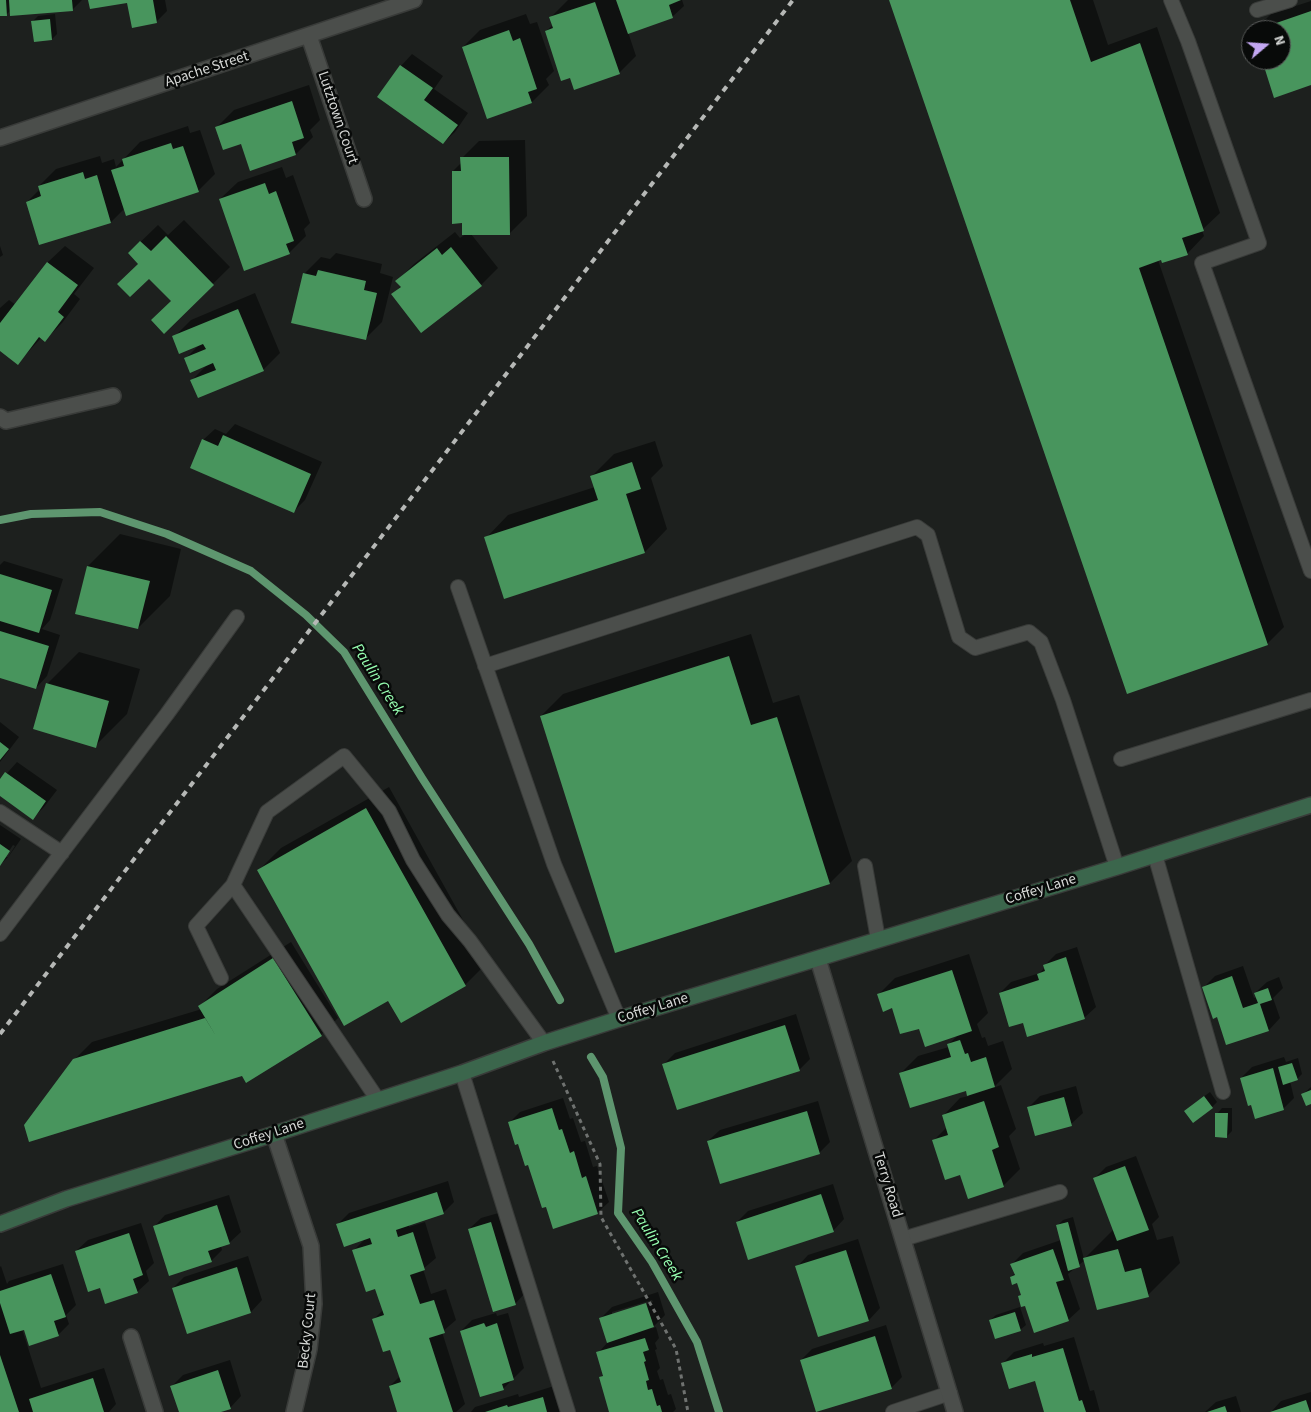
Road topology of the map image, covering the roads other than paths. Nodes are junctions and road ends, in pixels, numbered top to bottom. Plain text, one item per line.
1 (414, 0) edge
2 (1171, 0) edge
3 (1290, 0) edge
4 (1257, 10) dead end
5 (309, 36) junction
6 (0, 138) edge
7 (364, 199) dead end
8 (113, 396) dead end
9 (0, 416) edge
10 (1311, 571) edge
11 (458, 587) dead end
12 (237, 616) dead end
13 (485, 666) junction
14 (1311, 700) edge
15 (1121, 759) dead end
16 (1311, 806) edge
17 (0, 812) edge
18 (62, 854) junction
19 (1155, 855) junction
20 (866, 866) dead end
21 (1117, 867) junction
22 (233, 885) junction
23 (0, 934) edge
24 (878, 939) junction
25 (818, 958) junction
26 (220, 978) dead end
27 (619, 1019) junction
28 (544, 1043) junction
29 (462, 1073) junction
30 (1223, 1092) dead end
31 (378, 1100) junction
32 (274, 1134) junction
33 (1060, 1192) dead end
34 (0, 1224) edge
35 (903, 1239) junction
36 (131, 1337) dead end
37 (950, 1394) junction
38 (155, 1412) edge
39 (294, 1412) edge
40 (568, 1412) edge
41 (893, 1412) edge
42 (955, 1412) edge

1 - 5 street, Apache Street
2 - 10 lane
3 - 4 lane
5 - 6 street, Apache Street
5 - 7 street, Lutztown Court
8 - 9 street
11 - 13 lane
12 - 18 lane
13 - 21 lane
13 - 27 lane
14 - 15 lane
16 - 19 street, Coffey Lane
17 - 18 lane
18 - 23 lane
19 - 21 street, Coffey Lane
19 - 30 lane
20 - 24 lane
21 - 24 street, Coffey Lane
22 - 26 lane
22 - 28 lane
22 - 31 lane
24 - 25 street, Coffey Lane
25 - 27 street, Coffey Lane
25 - 35 street, Terry Road
27 - 28 street, Coffey Lane
28 - 29 street, Coffey Lane
29 - 31 street, Coffey Lane
29 - 40 lane
31 - 32 street, Coffey Lane
32 - 34 street, Coffey Lane
32 - 39 street, Becky Court
33 - 35 lane
35 - 37 street, Terry Road
36 - 38 street
37 - 41 lane
37 - 42 street, Terry Road

